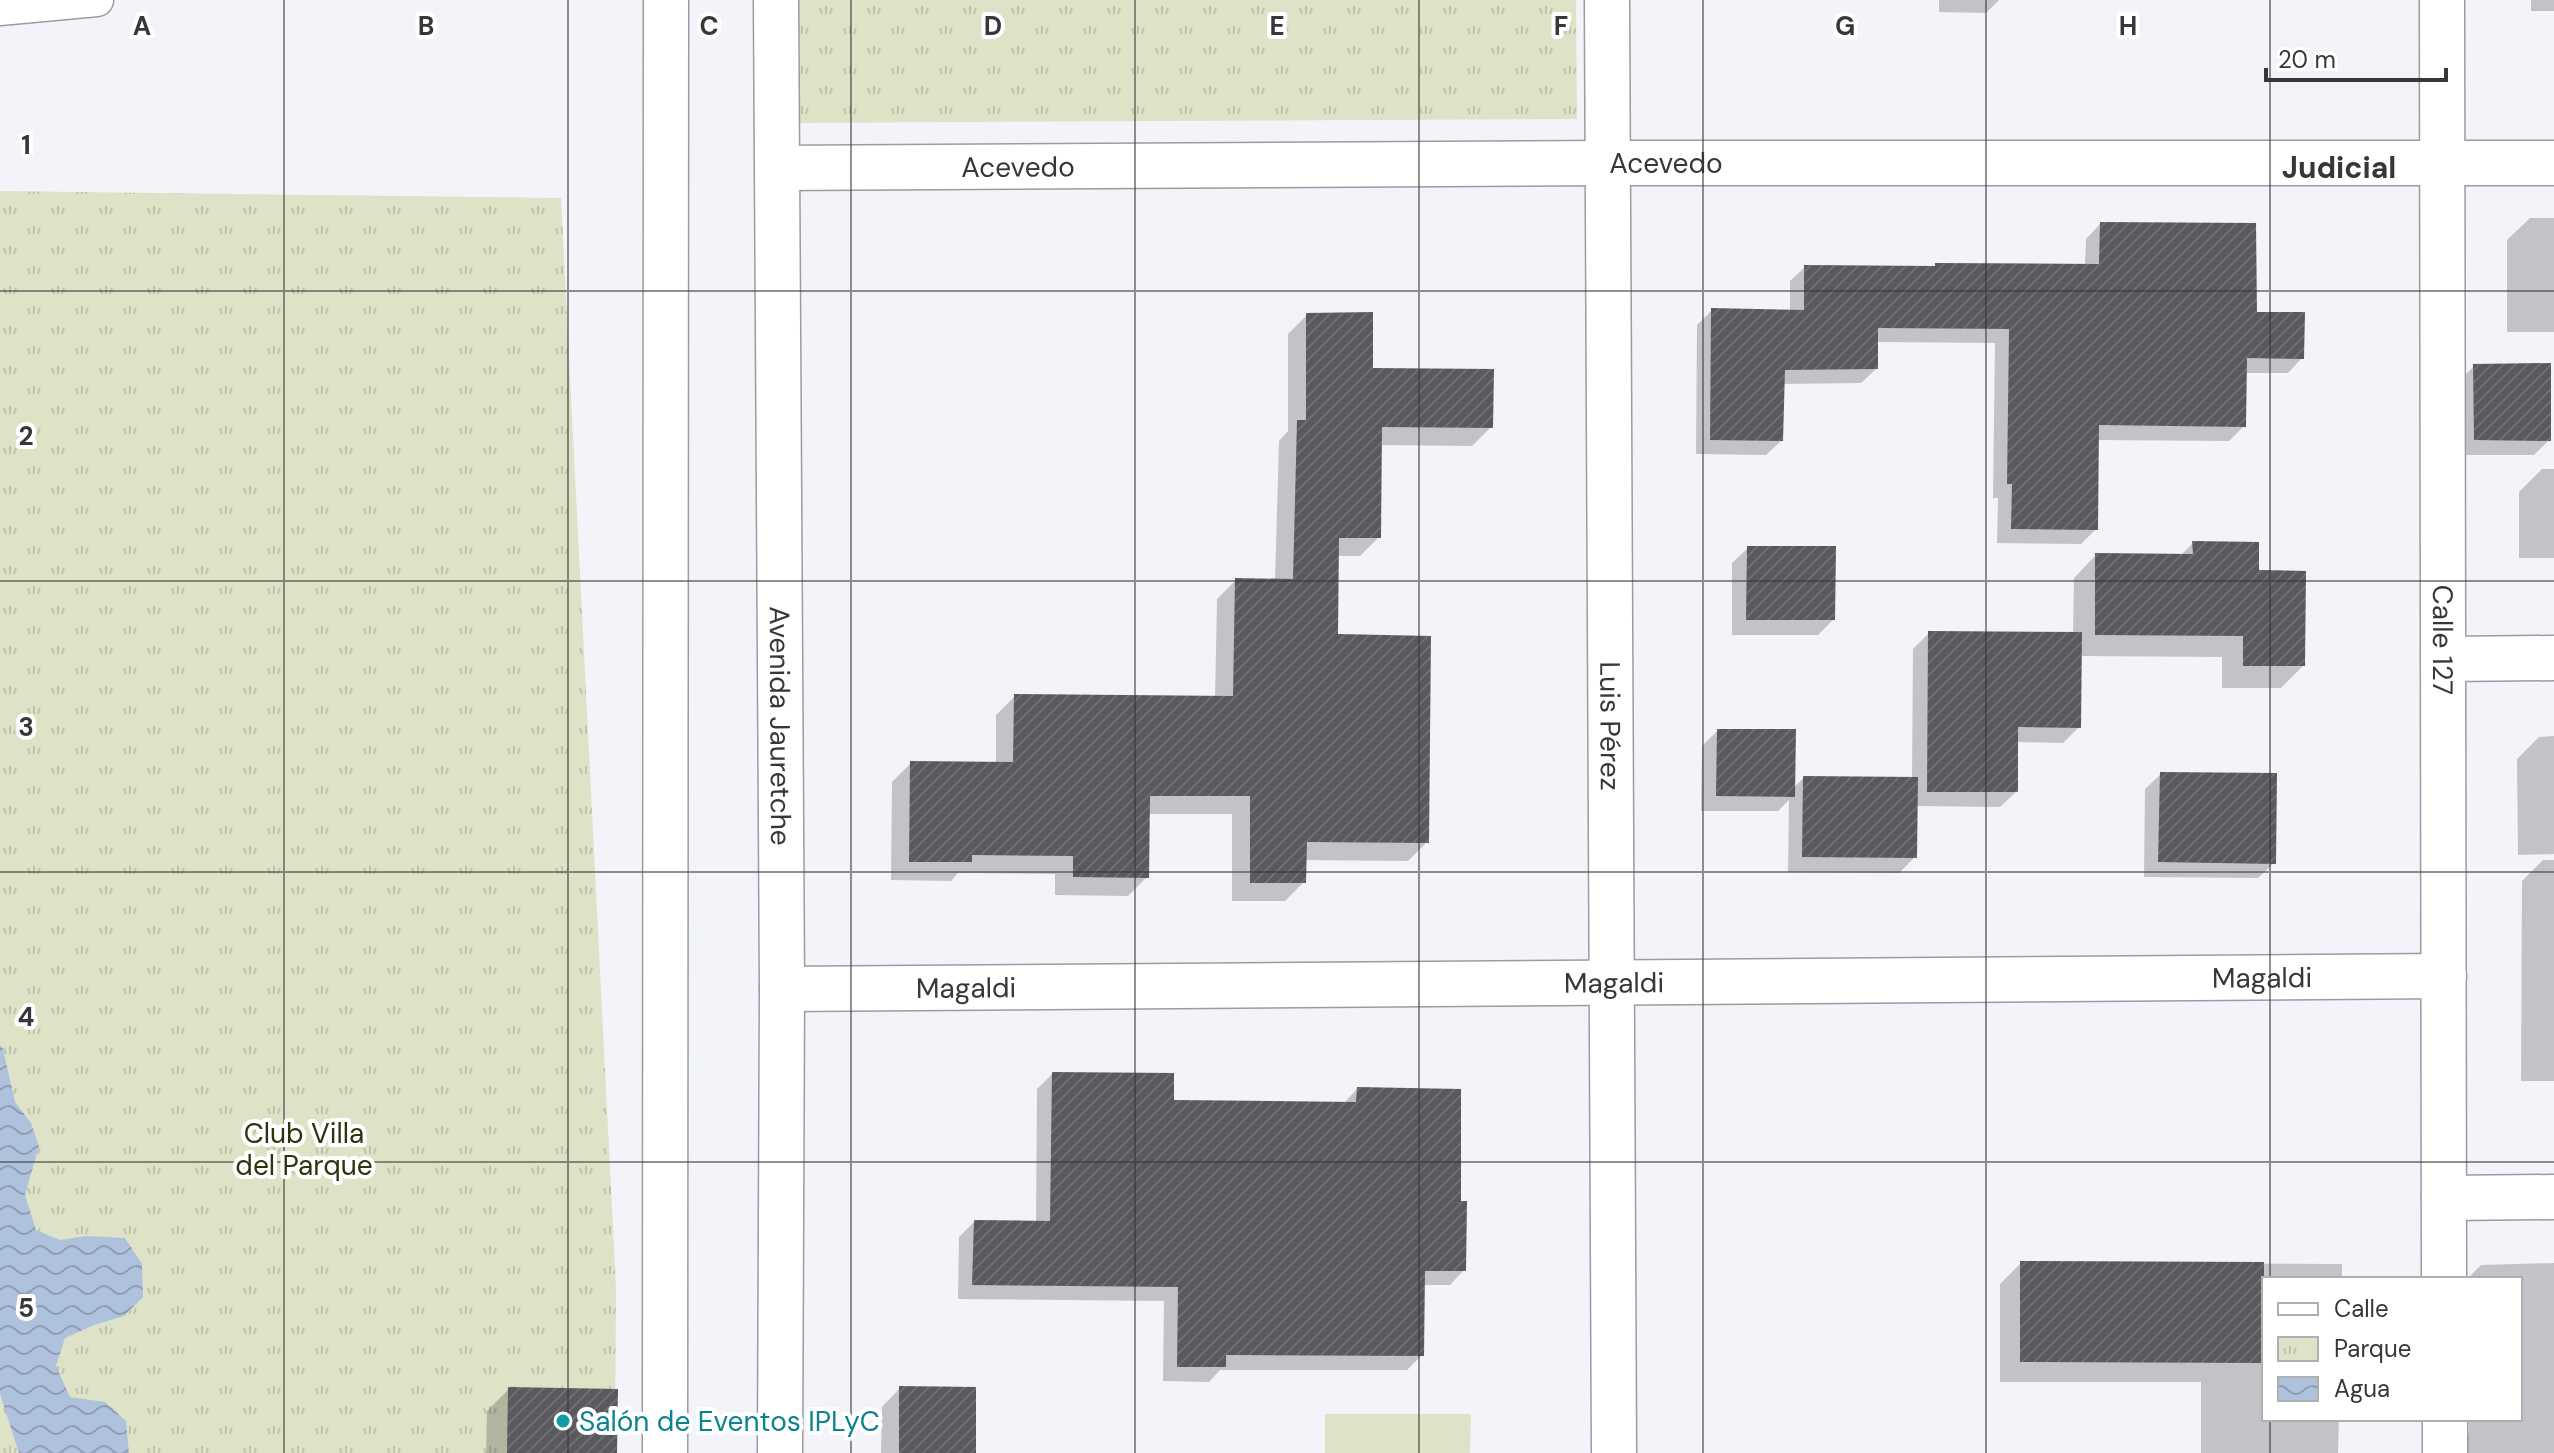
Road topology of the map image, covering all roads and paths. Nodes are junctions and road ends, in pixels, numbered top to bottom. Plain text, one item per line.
1 (97, 0) edge
2 (666, 0) edge
3 (776, 0) edge
4 (1607, 0) edge
5 (2442, 0) edge
6 (0, 9) edge
7 (1607, 163) junction
8 (2554, 163) edge
9 (2442, 164) junction
10 (778, 168) junction
11 (2554, 658) edge
12 (2444, 659) junction
13 (2444, 976) junction
14 (1612, 982) junction
15 (782, 989) junction
16 (2554, 1197) edge
17 (2444, 1198) junction
18 (2444, 1277) edge
19 (2445, 1421) edge
20 (665, 1453) edge
21 (780, 1453) edge
22 (1614, 1453) edge
23 (2445, 1453) edge

1 - 6 lane
2 - 20 street
3 - 10 street, Avenida Jauretche
4 - 7 street, Luis Pérez
5 - 9 street, Calle 127
7 - 9 street, Acevedo
7 - 10 street, Acevedo
7 - 14 street, Luis Pérez
8 - 9 street, Acevedo
9 - 12 street, Calle 127
10 - 15 street, Avenida Jauretche
11 - 12 street
12 - 13 street, Calle 127
13 - 14 street, Magaldi
13 - 17 street, Calle 127
14 - 15 street, Magaldi
14 - 22 street, Luis Pérez
15 - 21 street, Avenida Jauretche
16 - 17 street
17 - 18 street, Calle 127
19 - 23 street

